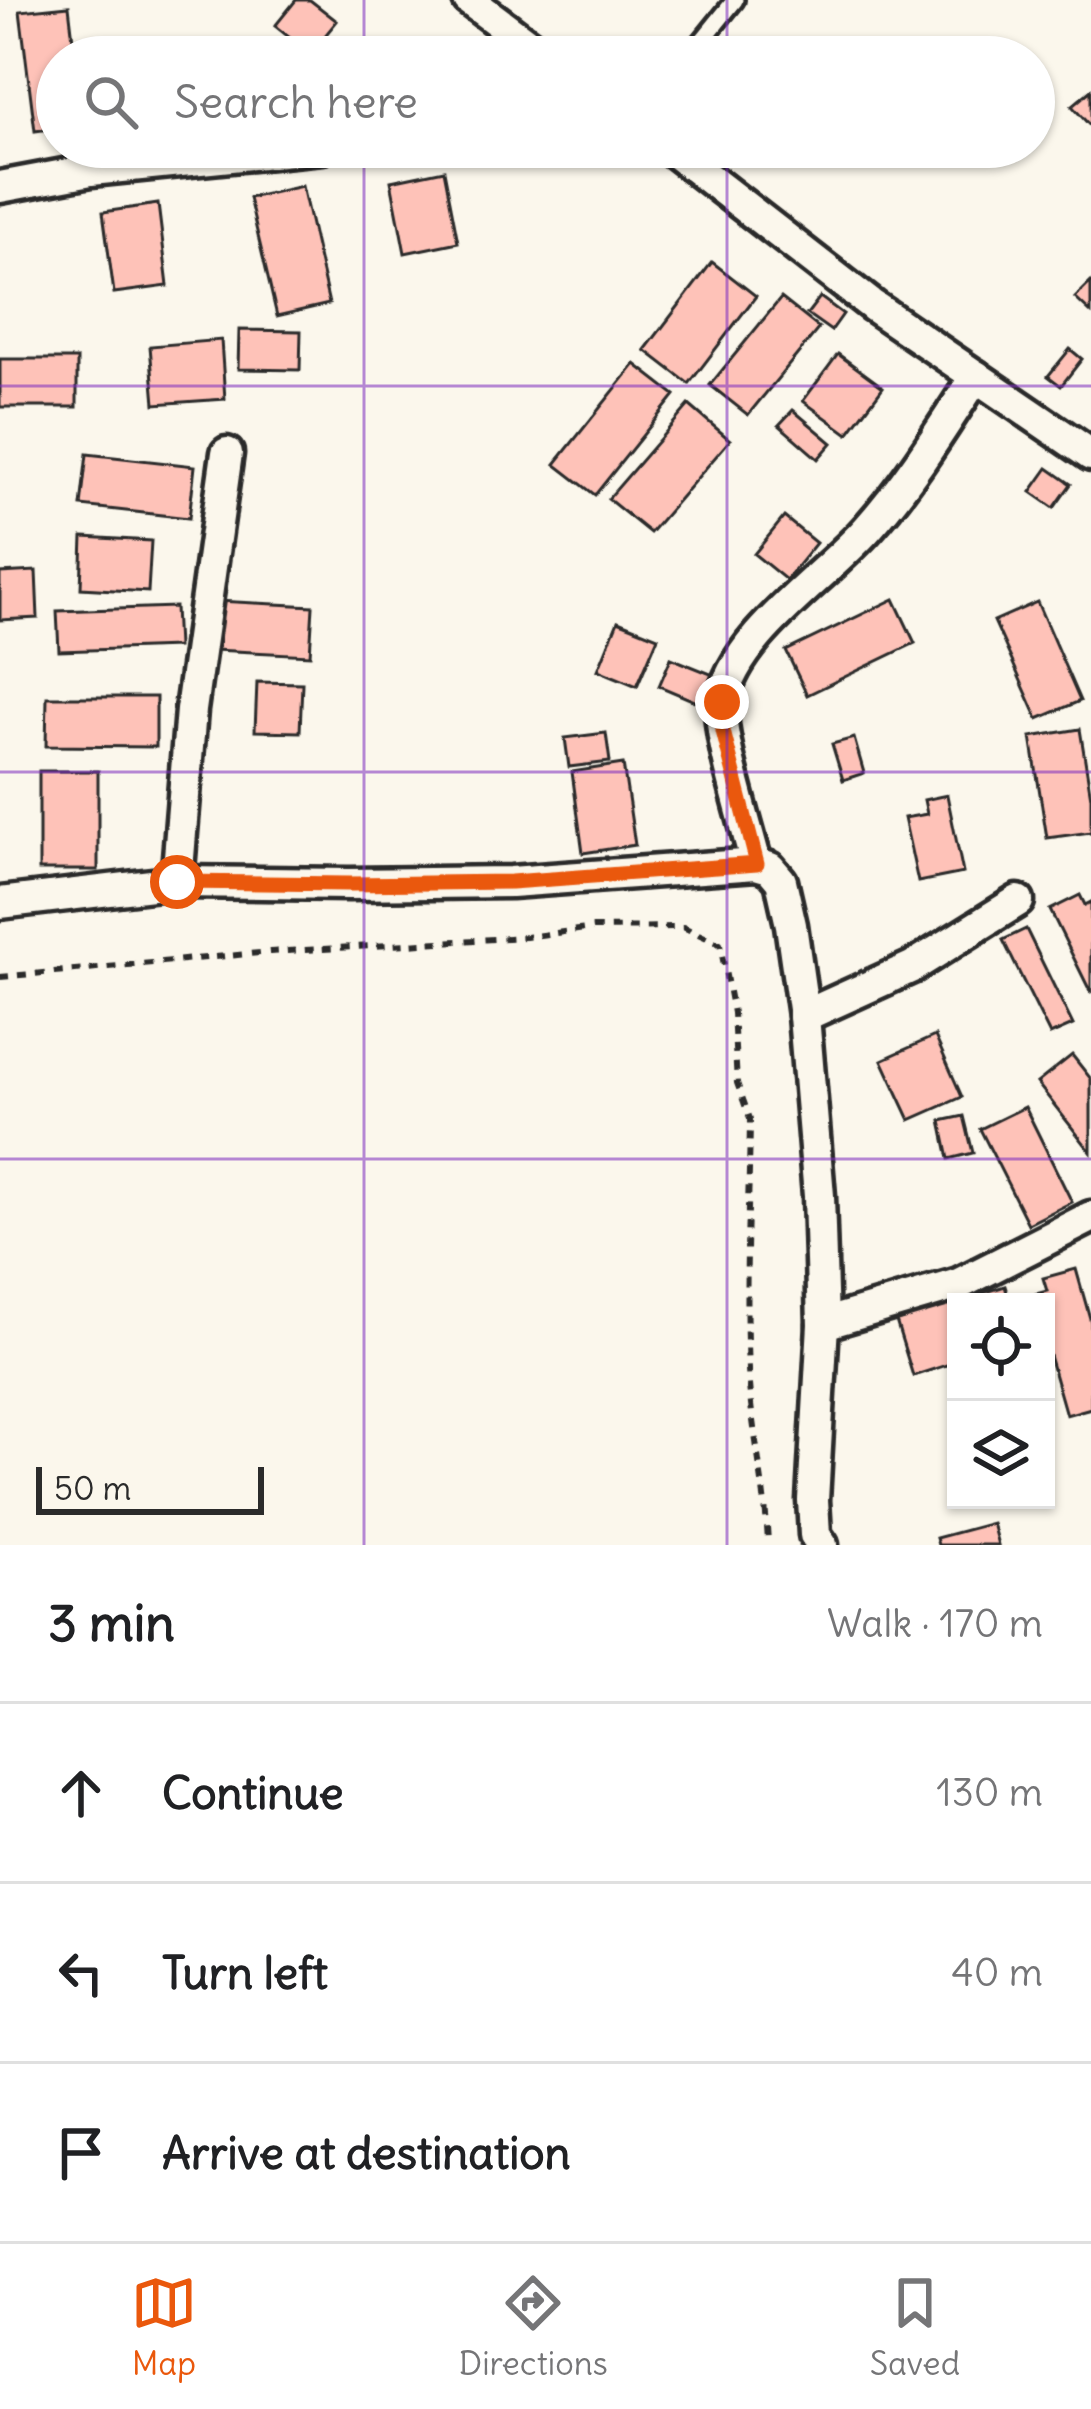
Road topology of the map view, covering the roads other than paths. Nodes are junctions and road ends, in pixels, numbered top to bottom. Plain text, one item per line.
1 (469, 0) edge
2 (734, 0) edge
3 (517, 36) edge
4 (706, 36) edge
5 (111, 168) edge
6 (695, 168) edge
7 (0, 187) edge
8 (976, 376) junction
9 (227, 453) dead end
10 (1091, 455) edge
11 (757, 864) junction
12 (177, 882) junction
13 (1018, 901) dead end
14 (0, 903) edge
15 (804, 1016) junction
16 (1091, 1217) edge
17 (823, 1324) junction
18 (822, 1545) edge

1 - 3 street
2 - 4 lane
5 - 7 street
6 - 8 street
8 - 10 street
8 - 11 street
9 - 12 street
11 - 12 street
11 - 15 street
12 - 14 street
13 - 15 street
15 - 17 street
16 - 17 street
17 - 18 street

